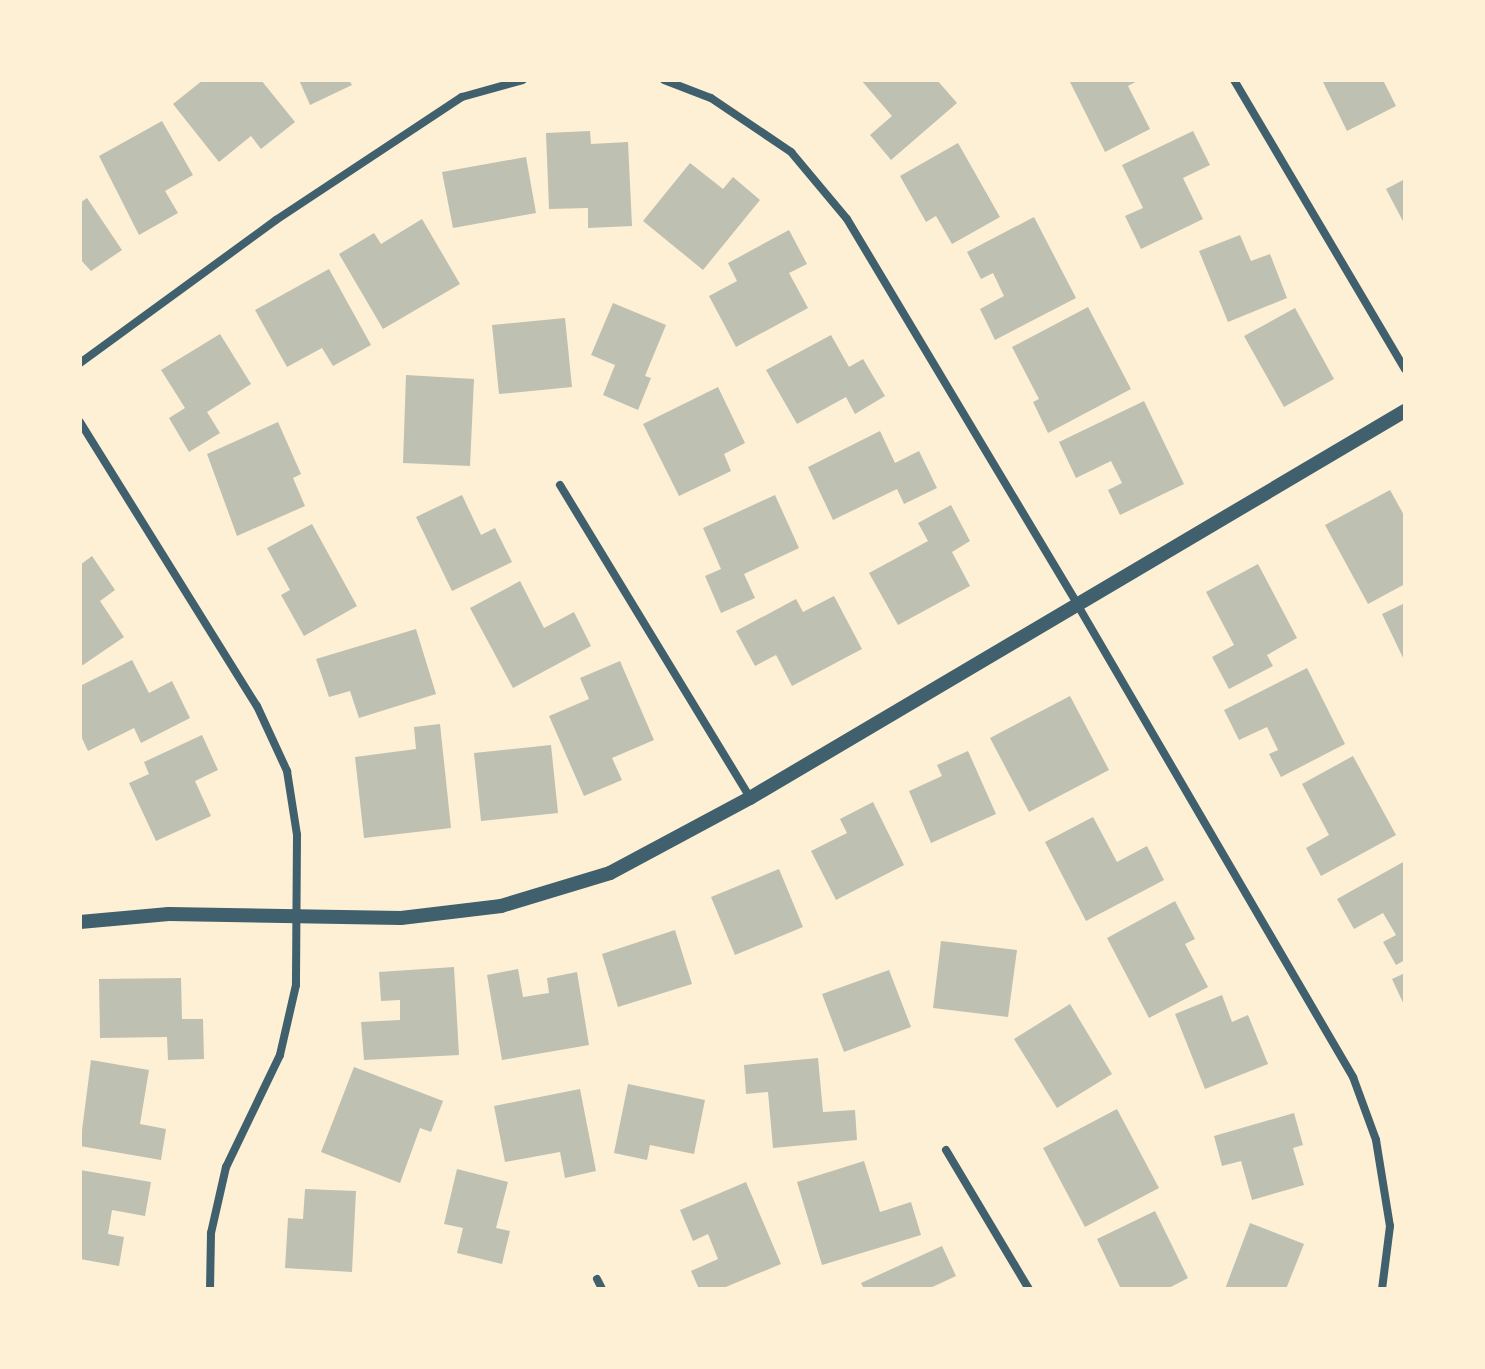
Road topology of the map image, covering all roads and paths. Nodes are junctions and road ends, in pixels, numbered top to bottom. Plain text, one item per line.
1 (523, 80) edge
2 (664, 80) edge
3 (1234, 80) edge
4 (80, 363) edge
5 (1405, 369) edge
6 (1405, 411) edge
7 (80, 422) edge
8 (560, 485) dead end
9 (1077, 604) junction
10 (750, 798) junction
11 (296, 919) junction
12 (80, 922) edge
13 (946, 1150) dead end
14 (597, 1279) dead end
15 (210, 1289) edge
16 (602, 1289) edge
17 (1029, 1289) edge
18 (1382, 1289) edge

1 - 4 street
2 - 9 street
3 - 5 street
6 - 9 street
7 - 11 street
8 - 10 street
9 - 10 street
9 - 18 street
10 - 11 street
11 - 12 street
11 - 15 street
13 - 17 street
14 - 16 street

